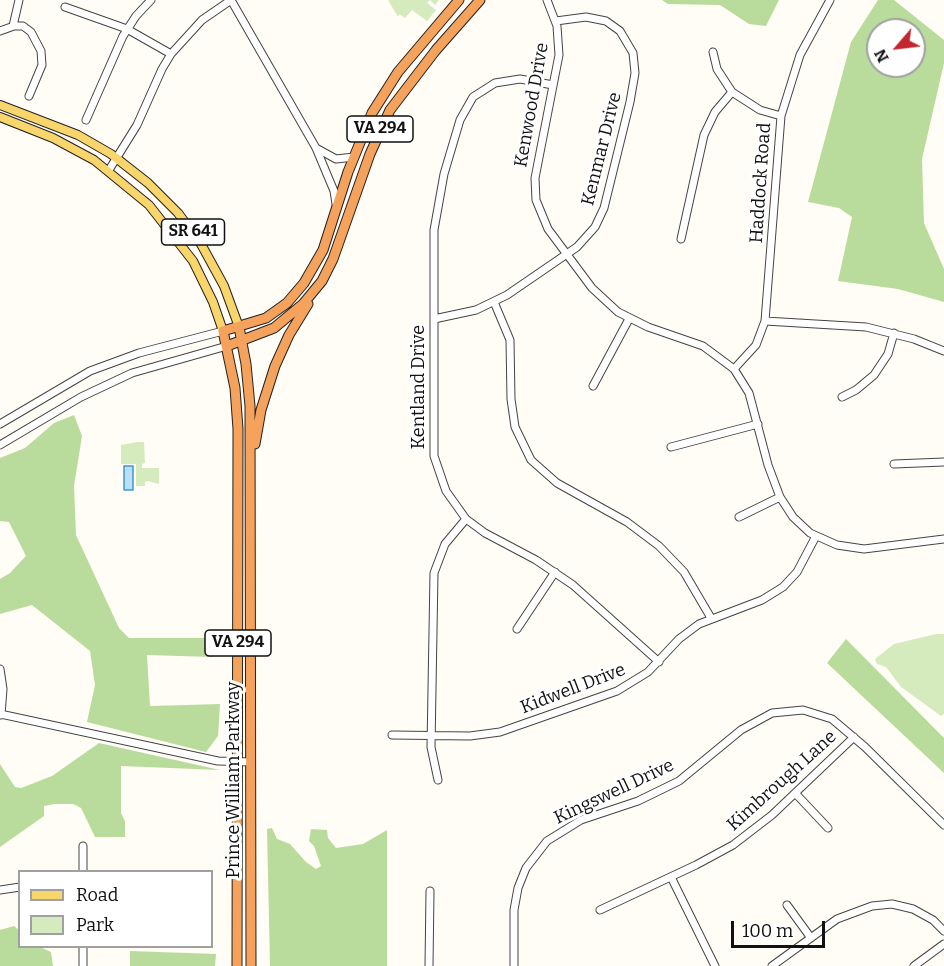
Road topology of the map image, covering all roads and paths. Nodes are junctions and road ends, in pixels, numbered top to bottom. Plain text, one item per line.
1 (19, 0) edge
2 (151, 0) edge
3 (231, 0) edge
4 (459, 0) edge
5 (480, 0) edge
6 (547, 0) edge
7 (830, 0) edge
8 (65, 7) dead end
9 (556, 21) junction
10 (13, 26) junction
11 (127, 29) junction
12 (0, 31) edge
13 (713, 52) dead end
14 (171, 54) junction
15 (554, 85) junction
16 (732, 92) junction
17 (29, 96) dead end
18 (0, 105) edge
19 (781, 116) junction
20 (0, 117) edge
21 (86, 120) dead end
22 (316, 148) junction
23 (354, 157) junction
24 (117, 158) junction
25 (109, 170) junction
26 (336, 206) junction
27 (681, 239) dead end
28 (567, 255) junction
29 (322, 281) junction
30 (494, 302) junction
31 (434, 319) junction
32 (629, 319) junction
33 (765, 321) junction
34 (239, 327) junction
35 (223, 331) junction
36 (894, 333) junction
37 (242, 342) junction
38 (227, 346) junction
39 (944, 351) edge
40 (734, 369) junction
41 (593, 386) dead end
42 (842, 397) dead end
43 (0, 424) edge
44 (758, 424) junction
45 (0, 445) edge
46 (671, 447) dead end
47 (944, 462) edge
48 (894, 464) dead end
49 (250, 482) junction
50 (780, 497) junction
51 (739, 517) dead end
52 (466, 519) junction
53 (816, 536) junction
54 (944, 539) edge
55 (555, 572) junction
56 (711, 618) junction
57 (517, 629) dead end
58 (659, 662) junction
59 (0, 669) edge
60 (0, 715) edge
61 (431, 734) junction
62 (392, 735) dead end
63 (854, 737) junction
64 (238, 762) junction
65 (251, 762) junction
66 (438, 780) dead end
67 (796, 794) junction
68 (944, 825) edge
69 (828, 828) dead end
70 (82, 846) dead end
71 (82, 870) edge
72 (671, 877) junction
73 (18, 887) edge
74 (0, 890) edge
75 (430, 891) dead end
76 (787, 905) dead end
77 (600, 909) dead end
78 (944, 931) edge
79 (811, 938) junction
80 (944, 944) edge
81 (83, 948) edge
82 (83, 966) edge
83 (237, 966) edge
84 (251, 966) edge
85 (429, 966) edge
86 (514, 966) edge
87 (715, 966) edge
88 (772, 966) edge
89 (914, 966) edge

1 - 10 street
2 - 11 street
3 - 14 street
3 - 22 street
4 - 23 highway, VA 294
5 - 29 highway, VA 294
6 - 9 street, Kenwood Drive
7 - 19 street, Haddock Road
8 - 11 street
9 - 15 street, Kenwood Drive
9 - 28 street, Kenmar Drive
10 - 12 street
10 - 17 street
11 - 14 street
11 - 21 street
13 - 16 street
14 - 24 street
15 - 28 street, Kenwood Drive
15 - 31 street, Kentland Drive
16 - 19 street
16 - 27 street
18 - 24 main road, SR 641
19 - 33 street, Haddock Road
20 - 25 main road, SR 641
22 - 23 street
22 - 26 street
23 - 26 highway, VA 294
24 - 25 street
24 - 34 main road, SR 641
25 - 35 main road, SR 641
26 - 34 highway, VA 294
28 - 30 street, Kenmar Drive
28 - 32 street, Kenwood Drive
29 - 37 highway
29 - 49 highway, VA 294
30 - 31 street, Kenmar Drive
30 - 56 street
31 - 52 street, Kentland Drive
32 - 40 street, Kenwood Drive
32 - 41 street
33 - 36 street
33 - 40 street, Haddock Road
34 - 35 highway, VA 294
34 - 37 highway, Prince William Parkway
35 - 38 highway, Prince William Parkway / VA 294
35 - 43 street
36 - 39 street
36 - 42 street
37 - 38 highway
37 - 49 highway, Prince William Parkway
38 - 45 street
38 - 64 highway, Prince William Parkway / VA 294
40 - 44 street, Kenwood Drive
44 - 46 street
44 - 50 street, Kenwood Drive
47 - 48 street
49 - 65 highway, Prince William Parkway / VA 294
50 - 51 street
50 - 53 street, Kenwood Drive
52 - 55 street, Kentland Drive
52 - 61 street
53 - 54 street, Kenwood Drive
53 - 56 street, Kidwell Drive
55 - 57 street
55 - 58 street, Kentland Drive
56 - 58 street, Kidwell Drive
58 - 61 street, Kidwell Drive
59 - 60 street
60 - 64 street
61 - 62 street, Kidwell Drive
61 - 66 street
63 - 67 street, Kimbrough Lane
63 - 68 street, Kingswell Drive
63 - 86 street, Kingswell Drive
64 - 65 street
64 - 83 highway, Prince William Parkway / VA 294
65 - 84 highway, Prince William Parkway / VA 294
67 - 69 street
67 - 72 street, Kimbrough Lane
70 - 71 street
72 - 77 street, Kimbrough Lane
72 - 87 street
73 - 74 street
75 - 85 street
76 - 79 street
78 - 79 street
79 - 88 street
80 - 89 street
81 - 82 street

